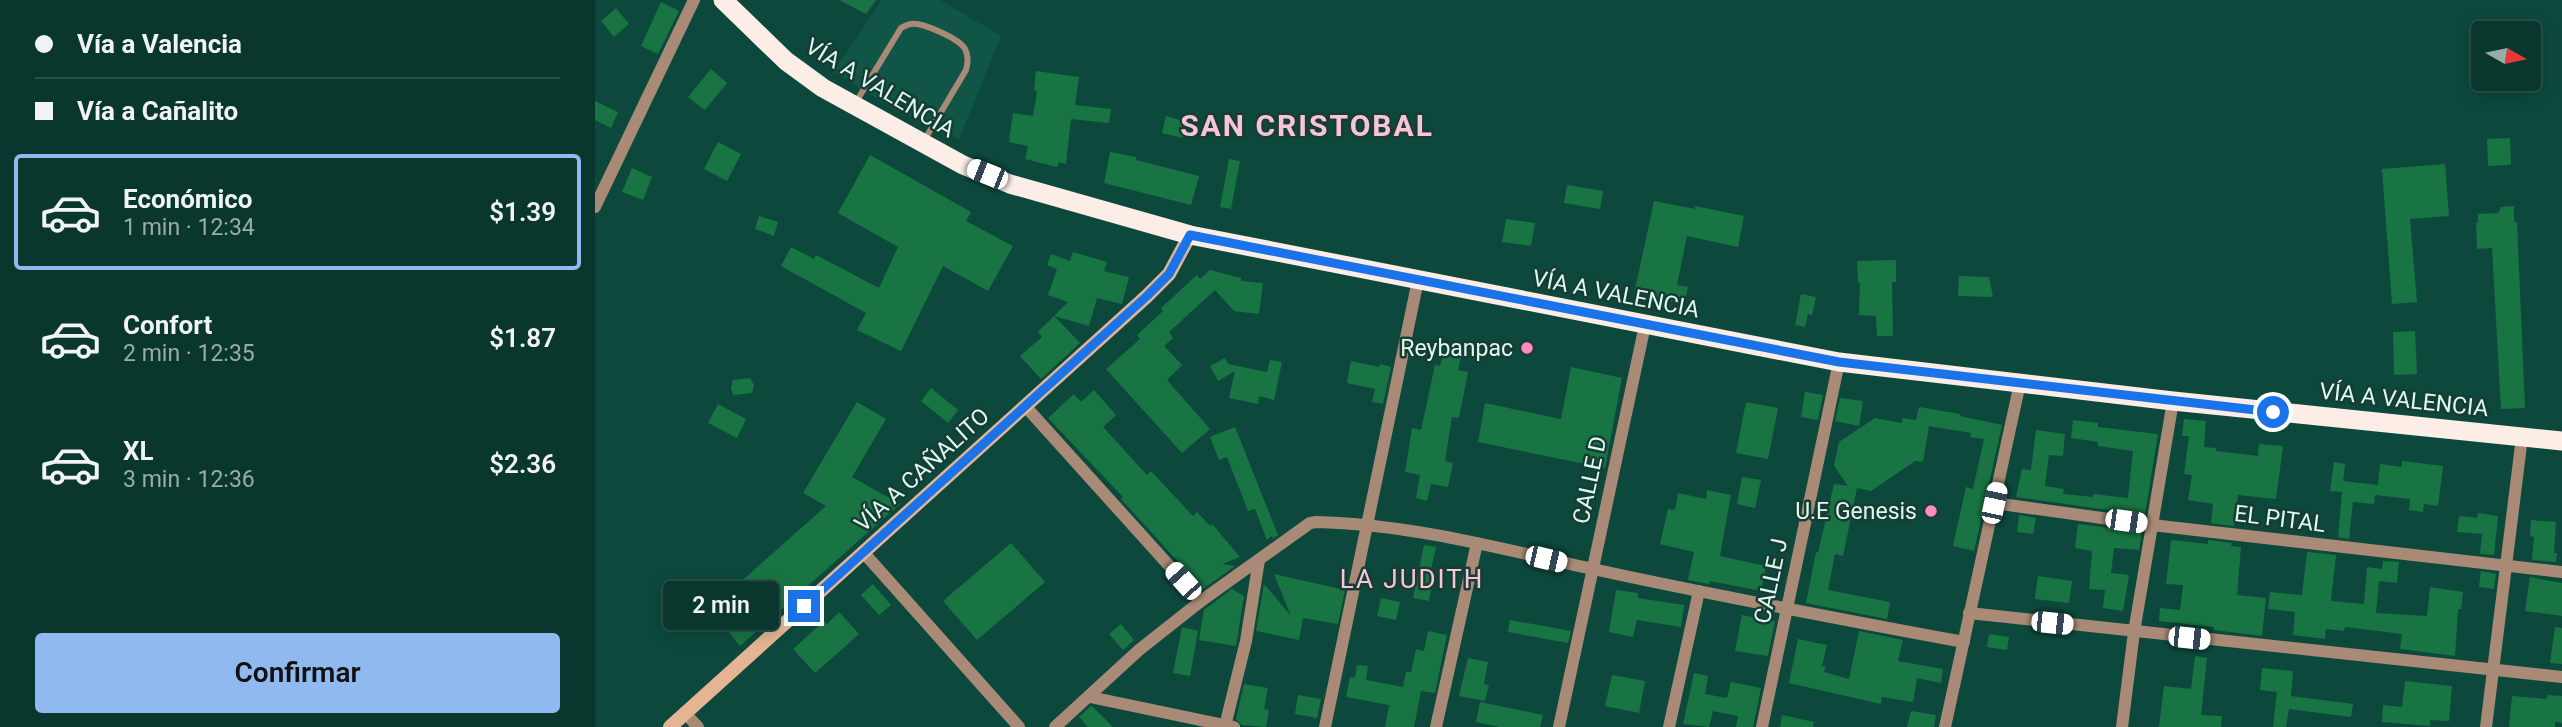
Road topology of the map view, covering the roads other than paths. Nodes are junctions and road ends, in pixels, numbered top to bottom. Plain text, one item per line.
1 (694, 0) edge
2 (723, 0) edge
3 (854, 106) junction
4 (922, 144) junction
5 (595, 207) edge
6 (1190, 235) junction
7 (1418, 280) junction
8 (1645, 325) junction
9 (1839, 362) junction
10 (2019, 383) junction
11 (2173, 401) junction
12 (1026, 407) junction
13 (2522, 437) junction
14 (2562, 441) edge
15 (1994, 503) junction
16 (1368, 524) junction
17 (2152, 525) junction
18 (1477, 543) junction
19 (864, 553) junction
20 (1259, 560) junction
21 (2505, 566) junction
22 (1592, 569) junction
23 (2562, 572) edge
24 (1699, 592) junction
25 (1201, 601) junction
26 (1787, 608) junction
27 (1969, 613) junction
28 (2134, 632) junction
29 (1964, 642) junction
30 (2492, 670) junction
31 (2562, 677) edge
32 (1090, 696) junction
33 (685, 713) junction
34 (1198, 724) edge
35 (1230, 726) edge
36 (670, 727) edge
37 (698, 727) edge
38 (1019, 727) edge
39 (1055, 727) edge
40 (1325, 727) edge
41 (1436, 727) edge
42 (1559, 727) edge
43 (1669, 727) edge
44 (1762, 727) edge
45 (1945, 727) edge
46 (2122, 727) edge
47 (2486, 727) edge

1 - 5 street
2 - 3 highway, VÍA A VALENCIA
3 - 4 highway, VÍA A VALENCIA
3 - 4 lane
4 - 6 highway, VÍA A VALENCIA
6 - 7 highway, VÍA A VALENCIA
6 - 12 main road, VÍA A CAÑALITO
7 - 8 highway, VÍA A VALENCIA
7 - 16 street
8 - 9 highway, VÍA A VALENCIA
8 - 22 street, CALLE D
9 - 10 highway, VÍA A VALENCIA
9 - 26 street, CALLE J
10 - 11 highway, VÍA A VALENCIA
10 - 15 street
11 - 13 highway, VÍA A VALENCIA
11 - 17 street
12 - 19 main road, VÍA A CAÑALITO
12 - 25 street
13 - 14 highway, VÍA A VALENCIA
13 - 21 street
15 - 17 street, EL PITAL
15 - 27 street
16 - 18 street
16 - 20 street
16 - 40 street
17 - 21 street, EL PITAL
17 - 28 street
18 - 22 street
18 - 41 street
19 - 33 main road, VÍA A CAÑALITO
19 - 38 street
20 - 25 street
20 - 35 street
21 - 23 street, EL PITAL
21 - 30 street
22 - 24 street
22 - 42 street, CALLE D
24 - 26 street
24 - 43 street
25 - 32 street
26 - 29 street
26 - 44 street, CALLE J
27 - 28 street
27 - 29 street
28 - 30 street
28 - 46 street
29 - 45 street
30 - 31 street
30 - 47 street
32 - 34 street
32 - 39 street
33 - 36 main road, VÍA A CAÑALITO
33 - 37 street
34 - 35 street

